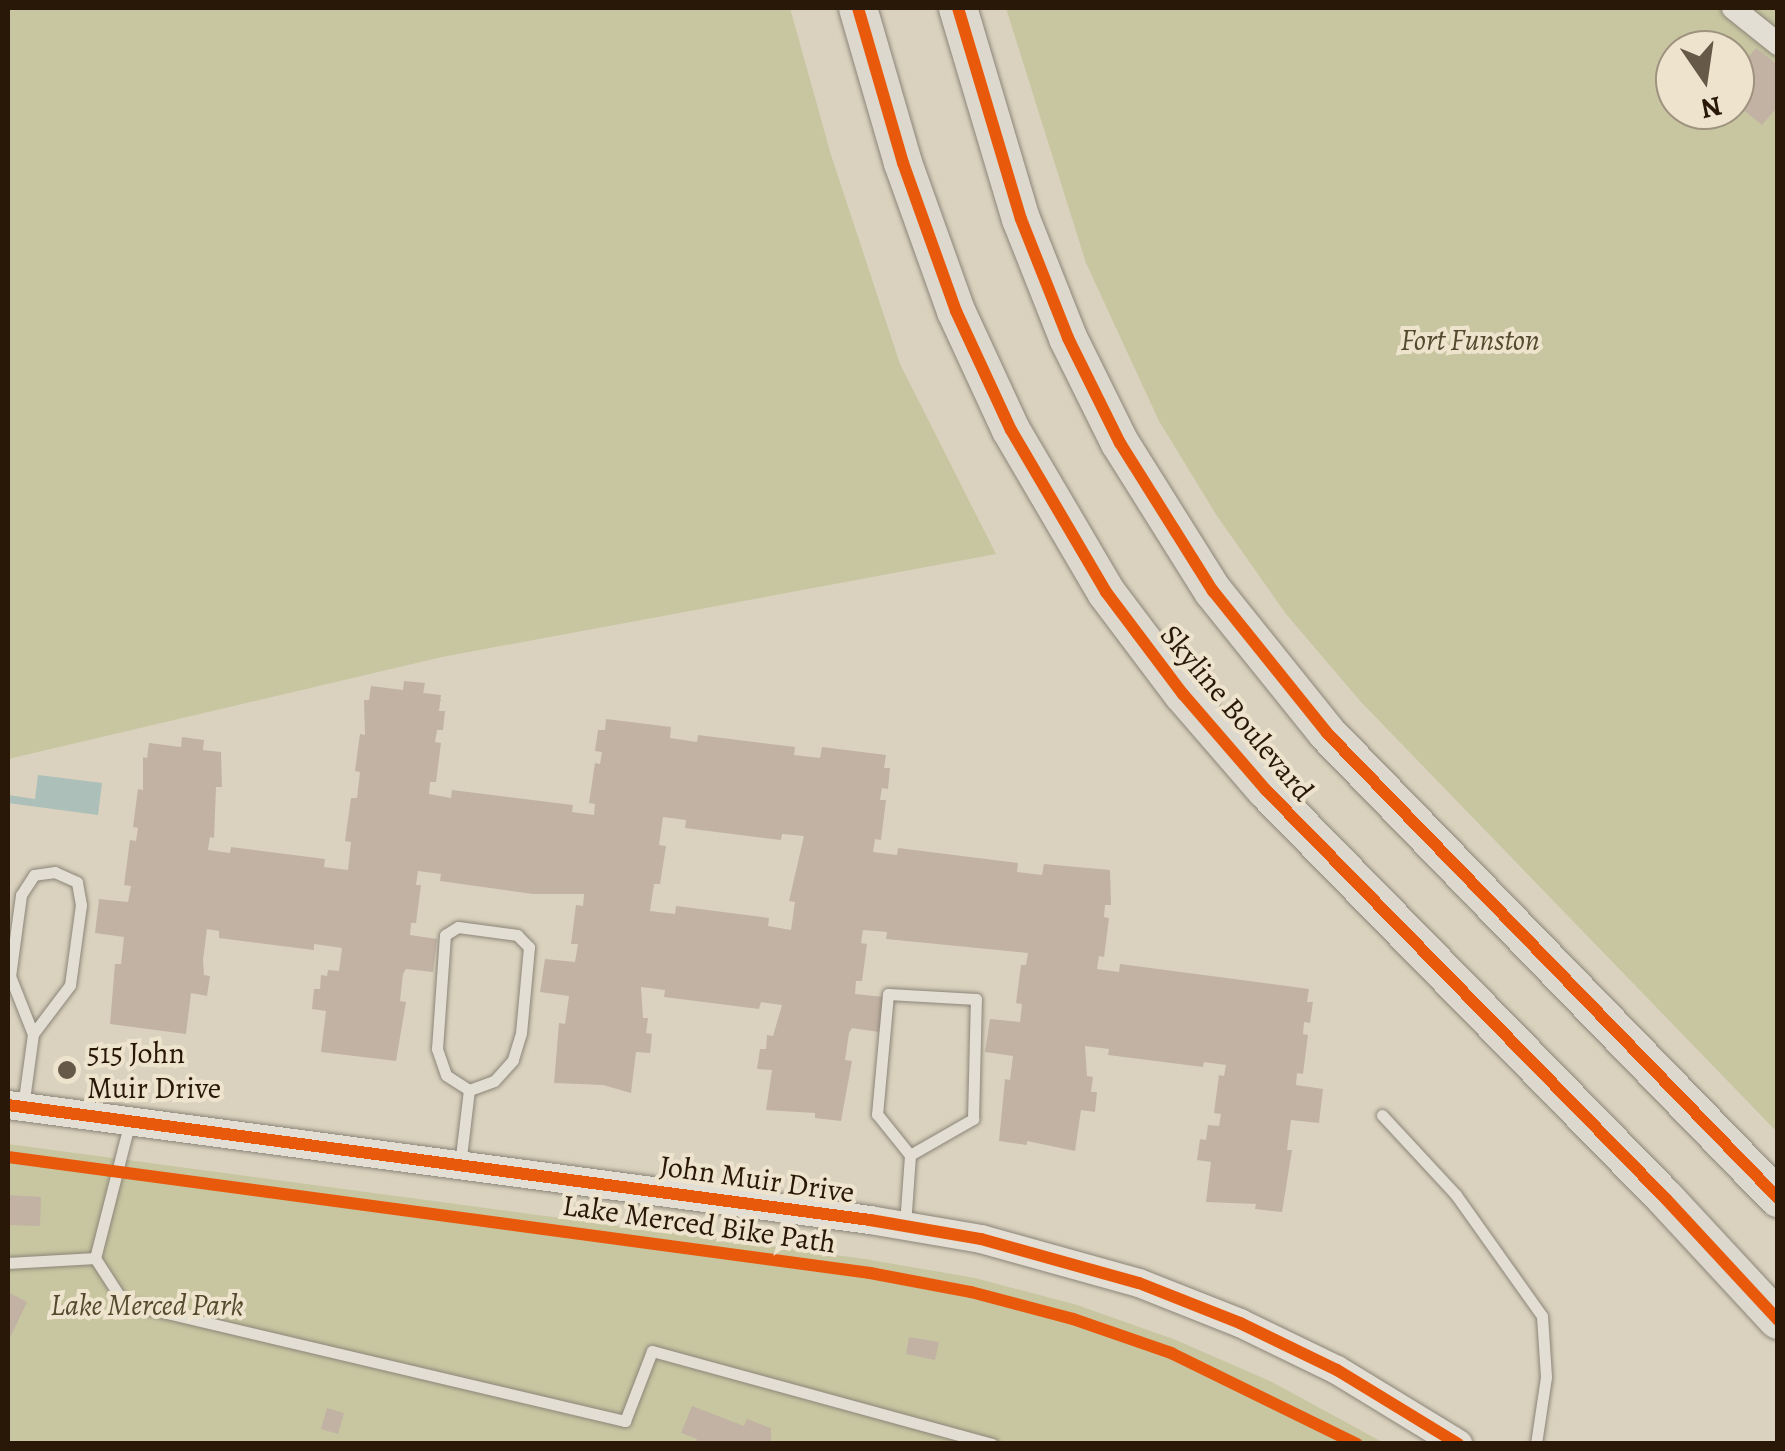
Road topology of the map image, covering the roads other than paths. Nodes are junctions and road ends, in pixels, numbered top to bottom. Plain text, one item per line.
1 (858, 8) edge
2 (958, 8) edge
3 (1733, 8) edge
4 (1778, 44) edge
5 (33, 1034) junction
6 (470, 1090) junction
7 (16, 1106) edge
8 (1382, 1115) dead end
9 (130, 1121) junction
10 (910, 1155) junction
11 (460, 1165) junction
12 (1778, 1198) edge
13 (905, 1225) junction
14 (95, 1258) junction
15 (8, 1264) edge
16 (1778, 1320) edge
17 (993, 1444) edge
18 (1458, 1444) edge
19 (1536, 1444) edge

1 - 16 main road, Skyline Boulevard
2 - 12 main road, Skyline Boulevard
3 - 4 street
5 - 5 lane
5 - 7 lane
6 - 6 lane
6 - 11 lane
7 - 9 street, John Muir Drive
8 - 19 lane
9 - 11 street, John Muir Drive
9 - 14 lane
10 - 10 lane
10 - 13 lane
11 - 13 street, John Muir Drive
13 - 18 street, John Muir Drive
14 - 15 lane
14 - 17 lane

